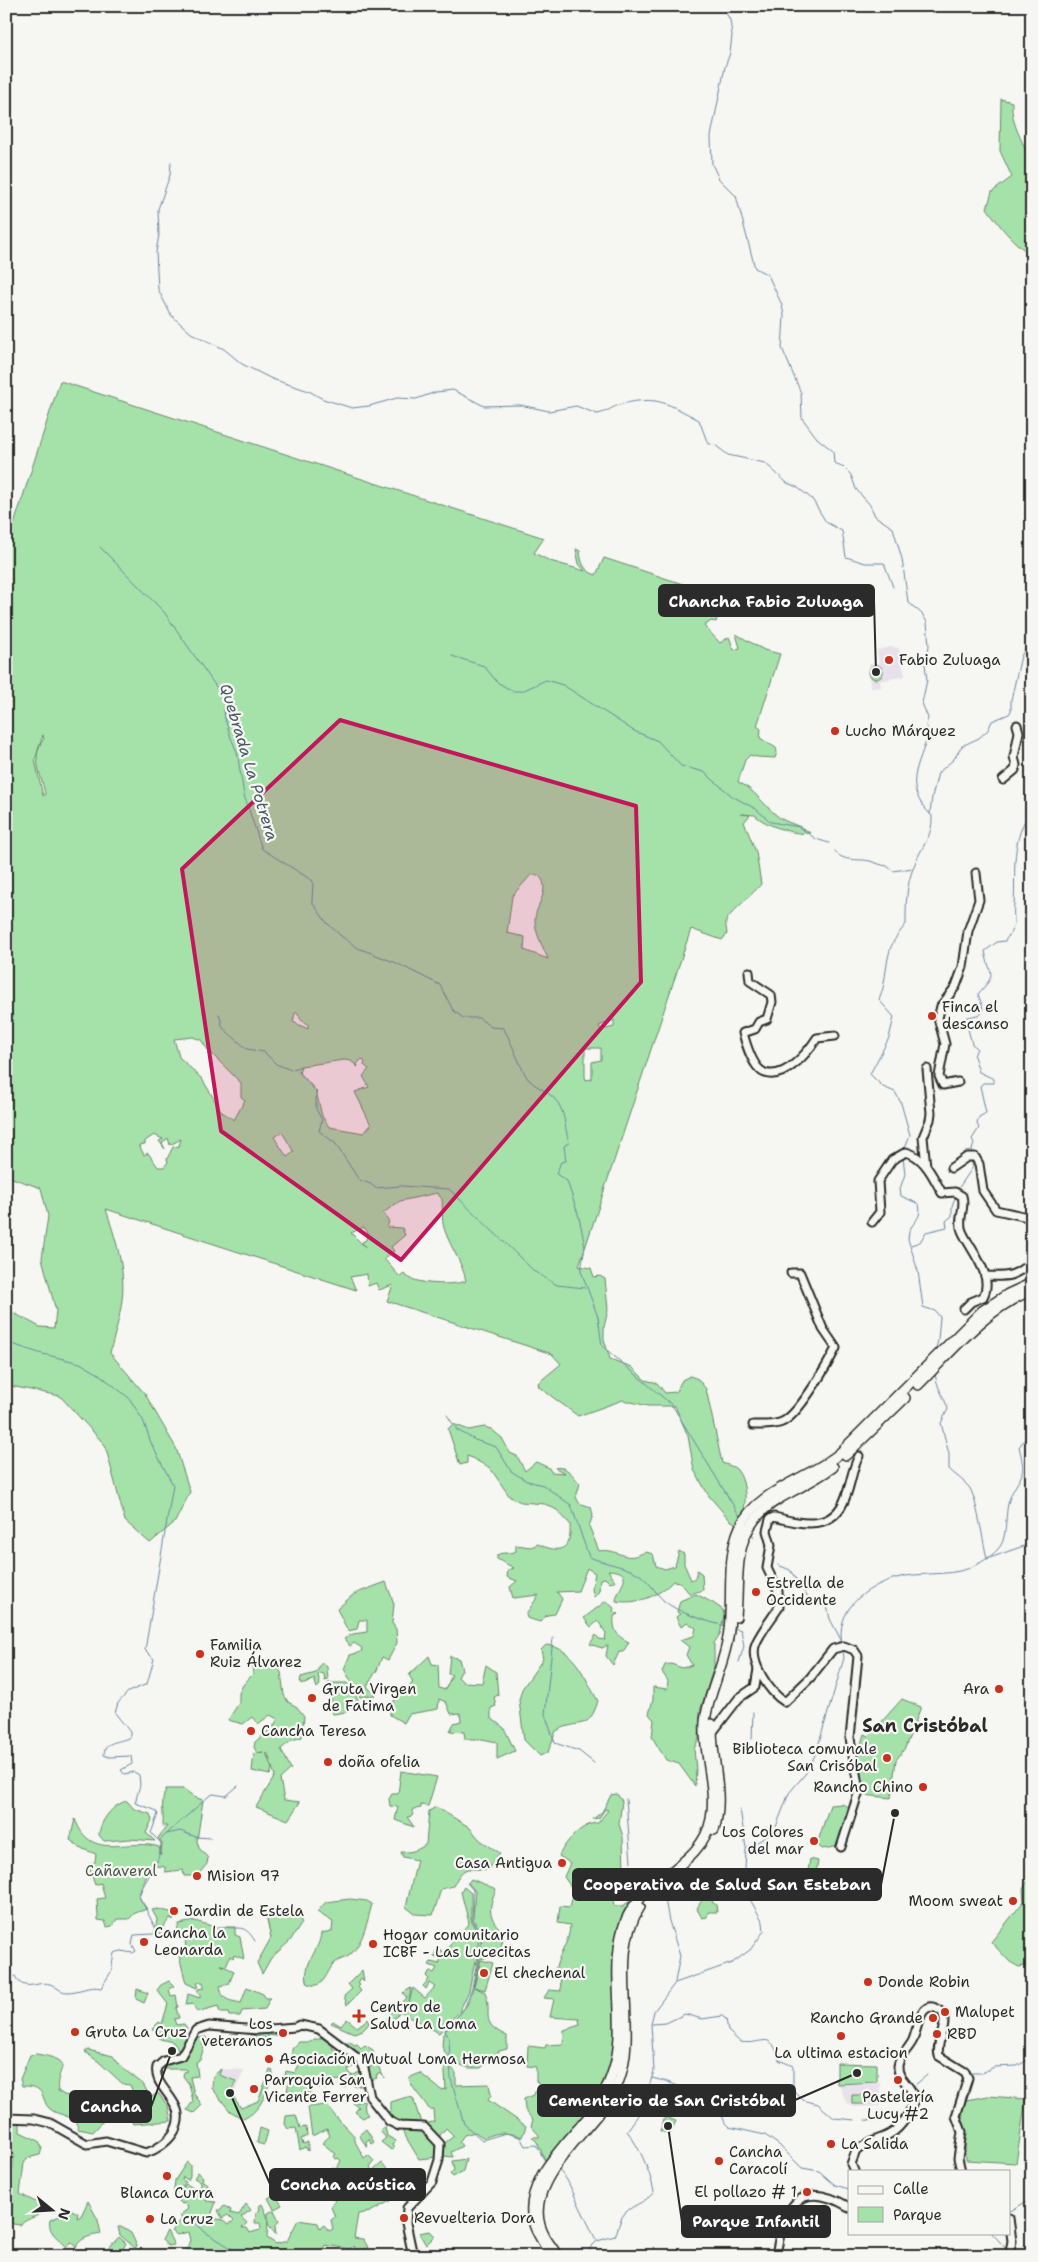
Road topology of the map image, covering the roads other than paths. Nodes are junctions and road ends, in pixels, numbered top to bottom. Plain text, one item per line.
1 (1017, 725) dead end
2 (1003, 780) dead end
3 (976, 873) dead end
4 (749, 972) dead end
5 (835, 1036) dead end
6 (927, 1069) dead end
7 (958, 1082) dead end
8 (926, 1166) junction
9 (951, 1168) dead end
10 (1032, 1218) edge
11 (872, 1222) dead end
12 (1032, 1261) edge
13 (791, 1273) dead end
14 (985, 1276) junction
15 (1032, 1283) edge
16 (1032, 1290) edge
17 (964, 1309) dead end
18 (968, 1330) junction
19 (753, 1425) dead end
20 (860, 1456) dead end
21 (732, 1635) junction
22 (758, 1666) junction
23 (712, 1733) junction
24 (841, 1847) dead end
25 (6, 2118) edge
26 (854, 2170) edge
27 (961, 2170) edge
28 (848, 2207) edge
29 (1010, 2226) edge
30 (413, 2256) edge
31 (551, 2256) edge
32 (557, 2256) edge
33 (776, 2256) edge
34 (1009, 2256) edge

1 - 2 street
3 - 7 street
4 - 5 street
6 - 8 street
8 - 11 street
8 - 14 street
9 - 10 street
12 - 14 street
13 - 19 street
14 - 17 street
15 - 18 highway
16 - 18 highway
18 - 21 highway
20 - 22 street
21 - 23 highway
21 - 31 highway
22 - 23 street
22 - 24 street
23 - 32 highway
25 - 30 street
26 - 27 street
28 - 33 street
29 - 34 street

